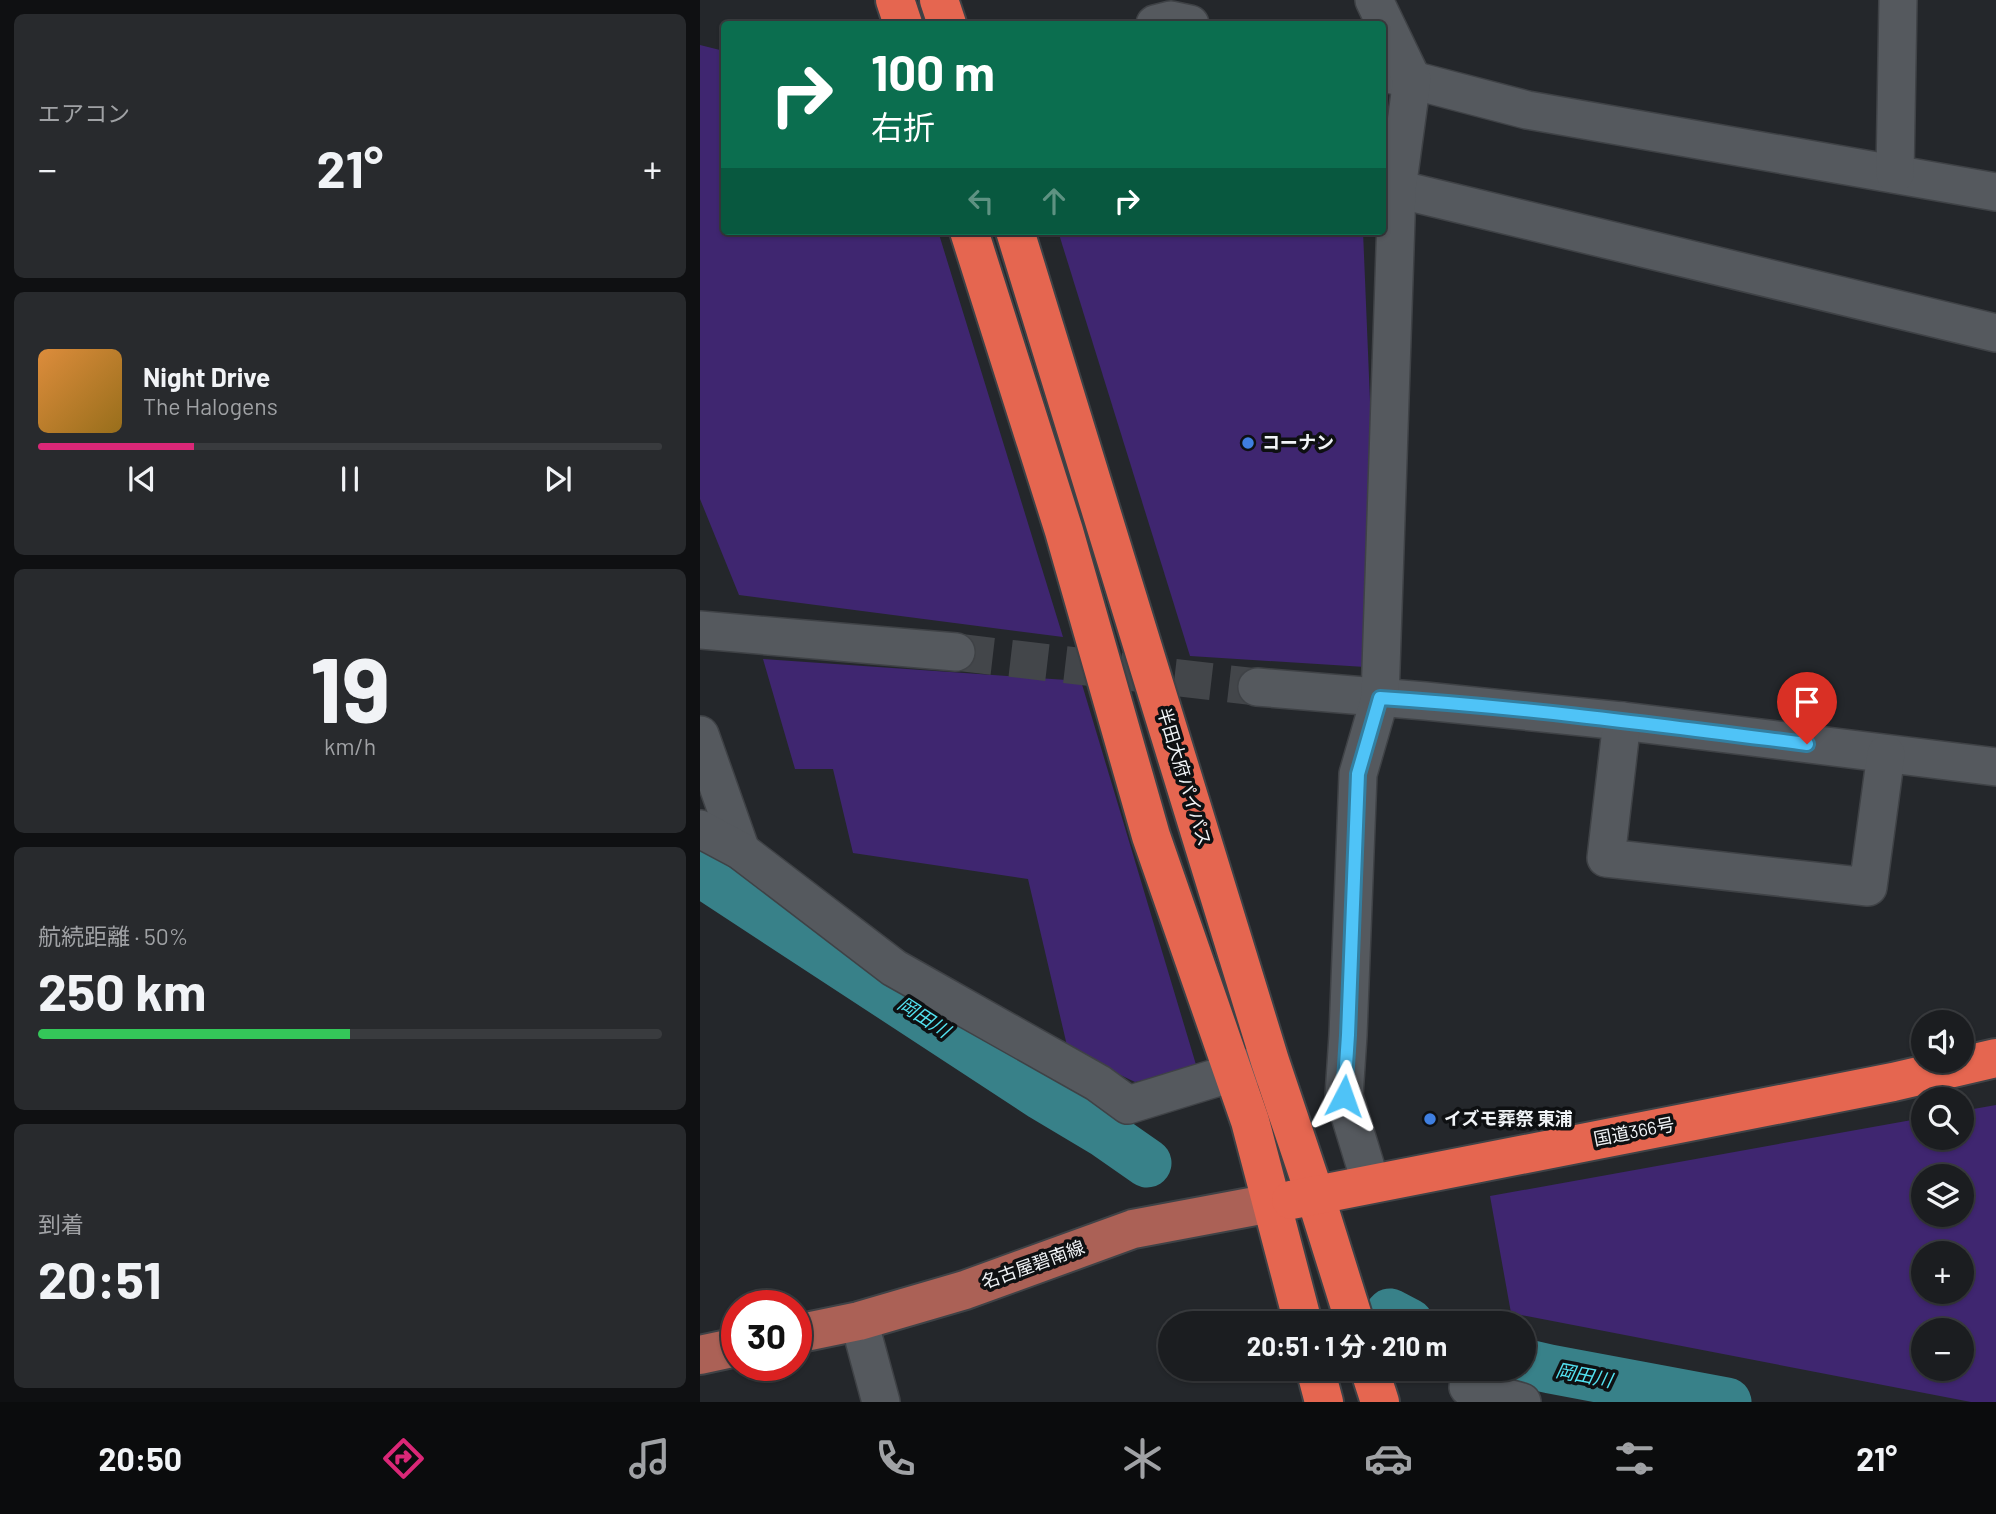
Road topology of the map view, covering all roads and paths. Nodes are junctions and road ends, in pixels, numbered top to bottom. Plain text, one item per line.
1 (895, 0) edge
2 (939, 0) edge
3 (1374, 0) edge
4 (1898, 0) edge
5 (901, 21) edge
6 (946, 21) edge
7 (1380, 21) edge
8 (1386, 40) edge
9 (1397, 76) edge
10 (1895, 174) junction
11 (1397, 189) junction
12 (1996, 192) edge
13 (969, 235) edge
14 (1016, 235) edge
15 (1996, 333) edge
16 (700, 629) edge
17 (956, 652) tunnel mouth
18 (1257, 687) tunnel mouth
19 (1380, 698) junction
20 (1622, 721) junction
21 (700, 735) edge
22 (1886, 754) junction
23 (1996, 767) edge
24 (700, 830) edge
25 (741, 851) junction
26 (1996, 1058) edge
27 (1270, 1061) junction
28 (1233, 1073) junction
29 (1371, 1184) junction
30 (1315, 1195) junction
31 (1272, 1203) junction
32 (1300, 1311) edge
33 (1351, 1311) edge
34 (859, 1321) junction
35 (812, 1331) edge
36 (721, 1350) edge
37 (700, 1355) edge
38 (1318, 1381) edge
39 (1373, 1381) edge
40 (1468, 1387) dead end
41 (881, 1402) edge
42 (1324, 1402) edge
43 (1380, 1402) edge
44 (1522, 1402) edge

1 - 5 highway
2 - 6 highway
3 - 7 street
4 - 10 street
8 - 9 street
9 - 10 street
9 - 11 street
10 - 12 street
11 - 15 street
11 - 19 street
13 - 28 highway
14 - 27 highway, 半田大府パイパス
16 - 17 street
18 - 19 street
19 - 20 street
19 - 29 street
20 - 22 street
20 - 22 street
21 - 25 street
22 - 23 street
24 - 25 street
25 - 28 street
26 - 29 highway, 国道366号
27 - 28 street
27 - 30 highway, 半田大府パイパス
28 - 31 highway
29 - 30 highway, 国道366号
30 - 31 highway, 国道366号
30 - 33 highway, 半田大府パイパス
31 - 32 highway
31 - 34 main road, 名古屋碧南線
34 - 35 main road, 名古屋碧南線
34 - 41 street
36 - 37 main road
38 - 42 highway
39 - 43 highway
40 - 44 street

